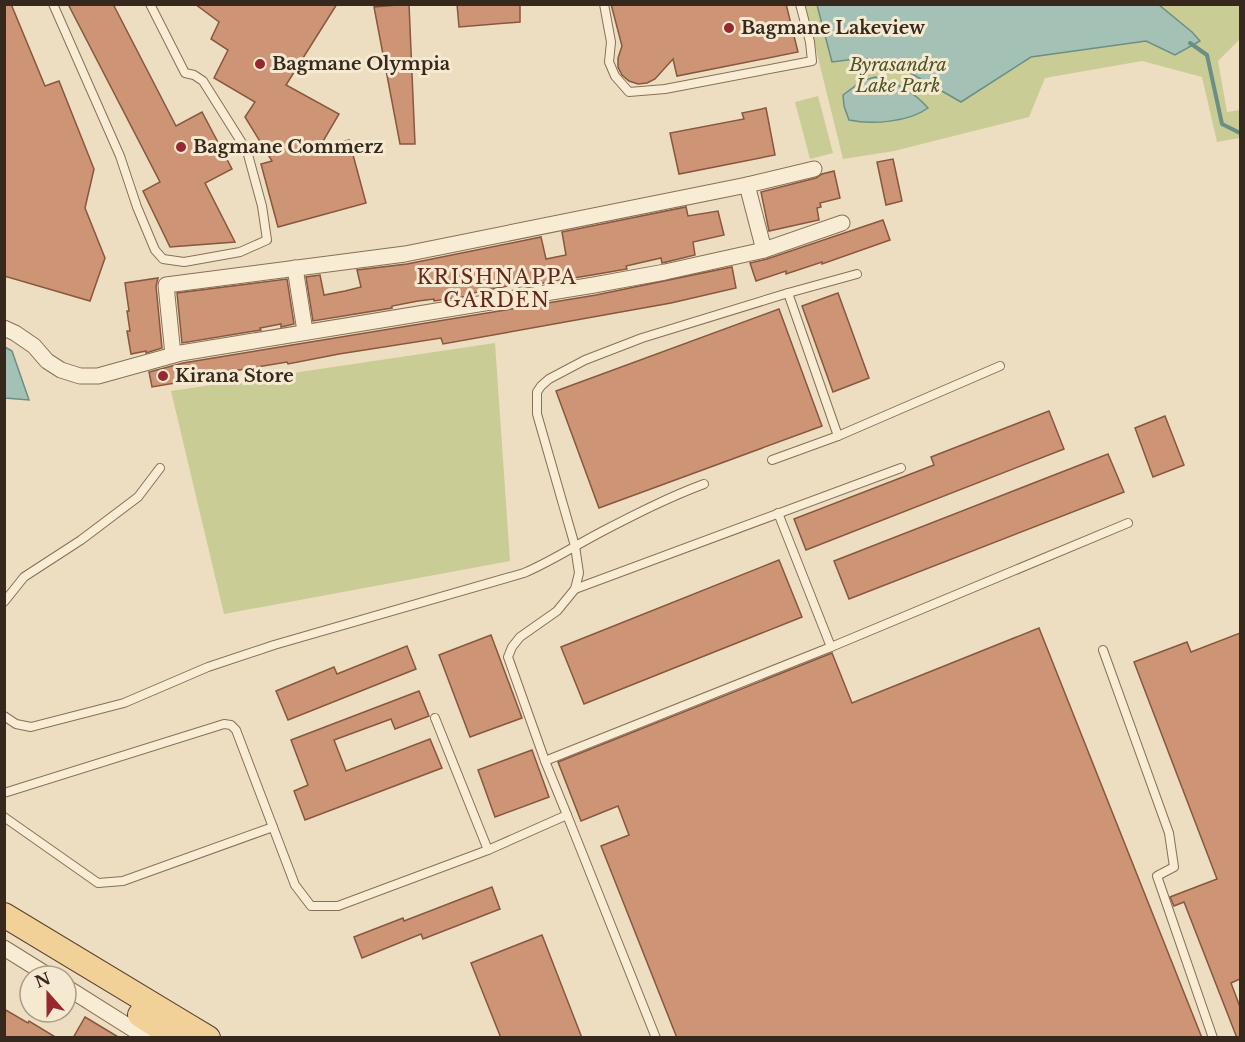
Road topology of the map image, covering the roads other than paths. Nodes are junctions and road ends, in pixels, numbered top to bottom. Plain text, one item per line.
1 (53, 4) edge
2 (150, 4) edge
3 (604, 4) edge
4 (800, 4) edge
5 (814, 170) dead end
6 (747, 185) junction
7 (842, 223) dead end
8 (764, 250) junction
9 (295, 268) junction
10 (856, 274) dead end
11 (788, 292) junction
12 (4, 328) edge
13 (305, 331) junction
14 (173, 355) junction
15 (1000, 366) dead end
16 (838, 436) junction
17 (772, 460) dead end
18 (160, 468) dead end
19 (901, 468) dead end
20 (704, 484) dead end
21 (778, 513) junction
22 (1128, 523) dead end
23 (575, 546) junction
24 (575, 589) junction
25 (4, 602) edge
26 (831, 647) junction
27 (1103, 650) dead end
28 (4, 716) edge
29 (435, 718) dead end
30 (545, 761) junction
31 (4, 793) edge
32 (567, 815) junction
33 (4, 817) edge
34 (273, 827) junction
35 (488, 850) junction
36 (4, 915) edge
37 (4, 931) edge
38 (4, 948) edge
39 (30, 964) edge
40 (78, 995) edge
41 (147, 1038) edge
42 (176, 1038) edge
43 (208, 1038) edge
44 (656, 1038) edge
45 (1214, 1038) edge

1 - 2 lane
3 - 4 lane
5 - 6 street
6 - 8 street
6 - 9 street
7 - 8 street
8 - 13 street
9 - 13 street
9 - 14 street
10 - 11 lane
11 - 16 lane
11 - 23 lane
12 - 14 street
13 - 14 street
15 - 16 lane
16 - 17 lane
18 - 25 lane
19 - 21 lane
20 - 23 lane
21 - 24 lane
21 - 26 lane
22 - 26 lane
23 - 24 lane
23 - 28 lane
24 - 30 lane
26 - 30 lane
27 - 45 lane
29 - 35 lane
30 - 32 lane
31 - 34 lane
32 - 35 lane
32 - 44 lane
33 - 34 lane
34 - 35 lane
36 - 43 main road
37 - 42 main road
38 - 39 street
40 - 41 street

